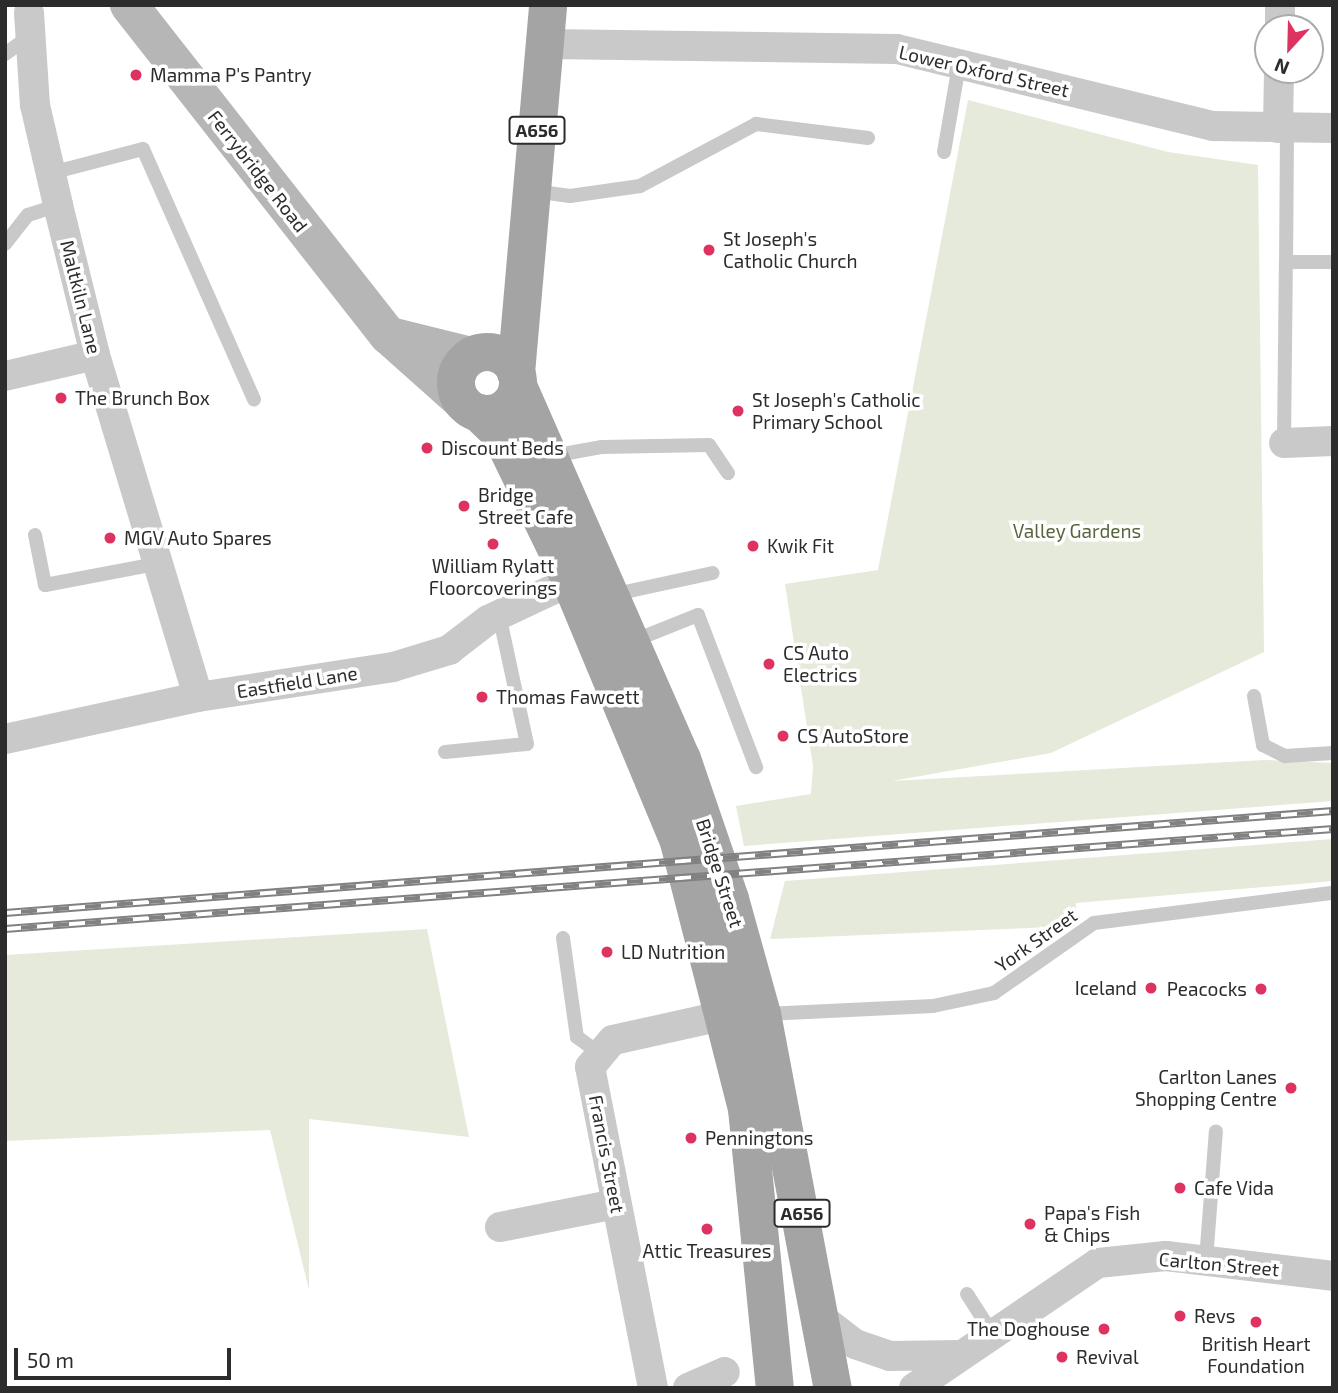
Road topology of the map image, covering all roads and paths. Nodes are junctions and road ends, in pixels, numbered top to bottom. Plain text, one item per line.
1 (129, 5) edge
2 (548, 5) edge
3 (21, 25) edge
4 (547, 44) junction
5 (959, 65) junction
6 (1280, 84) edge
7 (1282, 128) junction
8 (1333, 128) edge
9 (868, 138) dead end
10 (944, 152) dead end
11 (51, 173) junction
12 (530, 190) junction
13 (58, 205) junction
14 (5, 244) edge
15 (523, 254) junction
16 (1286, 262) junction
17 (1333, 262) edge
18 (388, 335) junction
19 (95, 355) junction
20 (475, 355) junction
21 (5, 376) edge
22 (517, 379) junction
23 (254, 400) dead end
24 (470, 407) junction
25 (1333, 441) edge
26 (1284, 443) joint
27 (548, 457) junction
28 (728, 473) dead end
29 (35, 535) dead end
30 (585, 541) junction
31 (155, 564) junction
32 (713, 573) dead end
33 (571, 581) junction
34 (610, 595) junction
35 (499, 614) junction
36 (615, 648) junction
37 (1254, 696) dead end
38 (198, 697) junction
39 (5, 739) edge
40 (446, 752) dead end
41 (1333, 753) edge
42 (755, 766) dead end
43 (1333, 893) edge
44 (563, 938) dead end
45 (749, 965) junction
46 (724, 1014) junction
47 (764, 1026) junction
48 (599, 1053) junction
49 (1216, 1131) dead end
50 (616, 1204) junction
51 (500, 1227) dead end
52 (1206, 1260) junction
53 (1333, 1276) edge
54 (967, 1294) dead end
55 (821, 1318) junction
56 (994, 1336) junction
57 (966, 1353) junction
58 (725, 1372) dead end
59 (653, 1388) edge
60 (688, 1388) edge
61 (775, 1388) edge
62 (834, 1388) edge
63 (914, 1388) edge

1 - 18 street, Ferrybridge Road
2 - 4 main road, A656
3 - 11 street, Maltkiln Lane
4 - 5 street, Lower Oxford Street
4 - 12 main road, A656
5 - 7 street, Lower Oxford Street
5 - 10 lane
6 - 7 street
7 - 8 street, Lower Oxford Street
7 - 16 lane
9 - 12 lane
11 - 13 street, Maltkiln Lane
11 - 23 lane
12 - 15 main road, A656
13 - 14 lane
13 - 19 street, Maltkiln Lane
15 - 20 main road, A656
15 - 22 main road, A656
16 - 17 lane
16 - 26 lane
18 - 20 street
18 - 24 street, Ferrybridge Road
19 - 21 street
19 - 31 street, Maltkiln Lane
20 - 22 main road
20 - 24 main road, A656
22 - 24 main road
22 - 27 main road, Bridge Street / A656
24 - 33 main road, Bridge Street / A656
25 - 26 street
27 - 28 lane
27 - 30 main road, Bridge Street / A656
29 - 31 lane
30 - 33 street
30 - 34 main road, Bridge Street / A656
31 - 38 street, Maltkiln Lane
32 - 34 lane
33 - 34 street
33 - 35 street, Eastfield Lane
33 - 36 main road, Bridge Street / A656
34 - 36 main road, Bridge Street / A656
35 - 38 street, Eastfield Lane
35 - 40 lane
36 - 42 lane
36 - 45 main road, Bridge Street / A656
36 - 46 main road, Bridge Street / A656
37 - 41 lane
38 - 39 street, Eastfield Lane
43 - 47 lane, York Street
44 - 48 lane
45 - 46 street
45 - 47 main road, Bridge Street / A656
46 - 47 street
46 - 48 street
46 - 61 main road, Bridge Street / A656
47 - 55 main road, Bridge Street / A656
48 - 50 street, Francis Street
49 - 52 lane
50 - 51 street
50 - 59 street, Francis Street
52 - 53 street, Carlton Street
52 - 56 street, Carlton Street
54 - 56 lane
55 - 57 street, Carlton Street
55 - 62 main road, Bridge Street / A656
56 - 57 street, Carlton Street
57 - 63 street, Carlton Street
58 - 60 street

